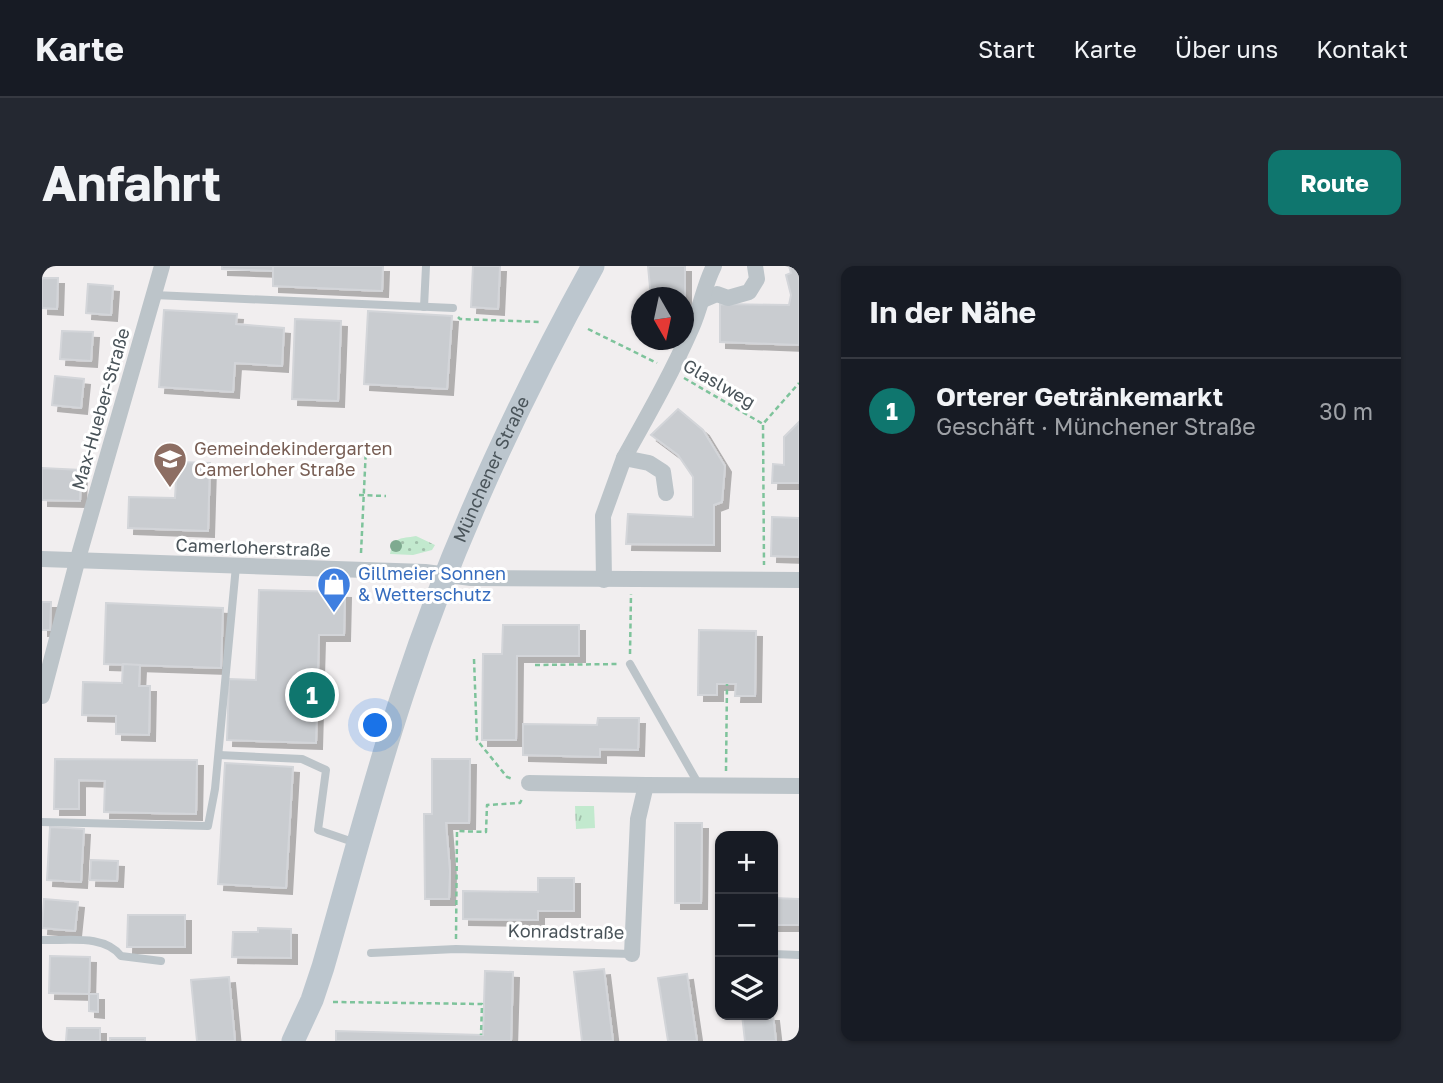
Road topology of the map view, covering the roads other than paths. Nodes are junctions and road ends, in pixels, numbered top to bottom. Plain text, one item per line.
1 (162, 266) edge
2 (426, 266) edge
3 (593, 266) edge
4 (714, 266) edge
5 (755, 266) edge
6 (154, 295) junction
7 (703, 300) junction
8 (424, 307) junction
9 (453, 308) road end
10 (624, 458) junction
11 (666, 493) dead end
12 (42, 559) edge
13 (77, 562) junction
14 (236, 566) junction
15 (445, 575) junction
16 (604, 580) junction
17 (799, 580) edge
18 (629, 664) road end
19 (42, 696) edge
20 (219, 755) junction
21 (529, 783) road end
22 (646, 785) junction
23 (698, 785) junction
24 (799, 786) edge
25 (42, 822) edge
26 (359, 844) junction
27 (42, 940) edge
28 (371, 953) dead end
29 (632, 954) joint
30 (778, 954) edge
31 (799, 955) edge
32 (161, 961) dead end
33 (293, 1041) edge

1 - 6 street, Max-Hueber-Straße
2 - 8 lane
3 - 15 main road, Münchener Straße
4 - 7 street
5 - 7 street
6 - 8 lane
6 - 13 street, Max-Hueber-Straße
7 - 10 street
8 - 9 lane
10 - 11 street
10 - 16 street
12 - 13 street, Camerloherstraße
13 - 14 street, Camerloherstraße
13 - 19 street, Max-Hueber-Straße
14 - 15 street, Camerloherstraße
14 - 20 lane
15 - 16 street, Camerloherstraße
15 - 26 main road, Münchener Straße
16 - 17 street, Camerloherstraße
18 - 23 lane
20 - 25 lane
20 - 26 lane
21 - 22 street
22 - 23 street
22 - 29 street, Konradstraße
23 - 24 street
26 - 33 main road, Münchener Straße
27 - 32 lane
28 - 29 lane, Konradstraße
30 - 31 lane

